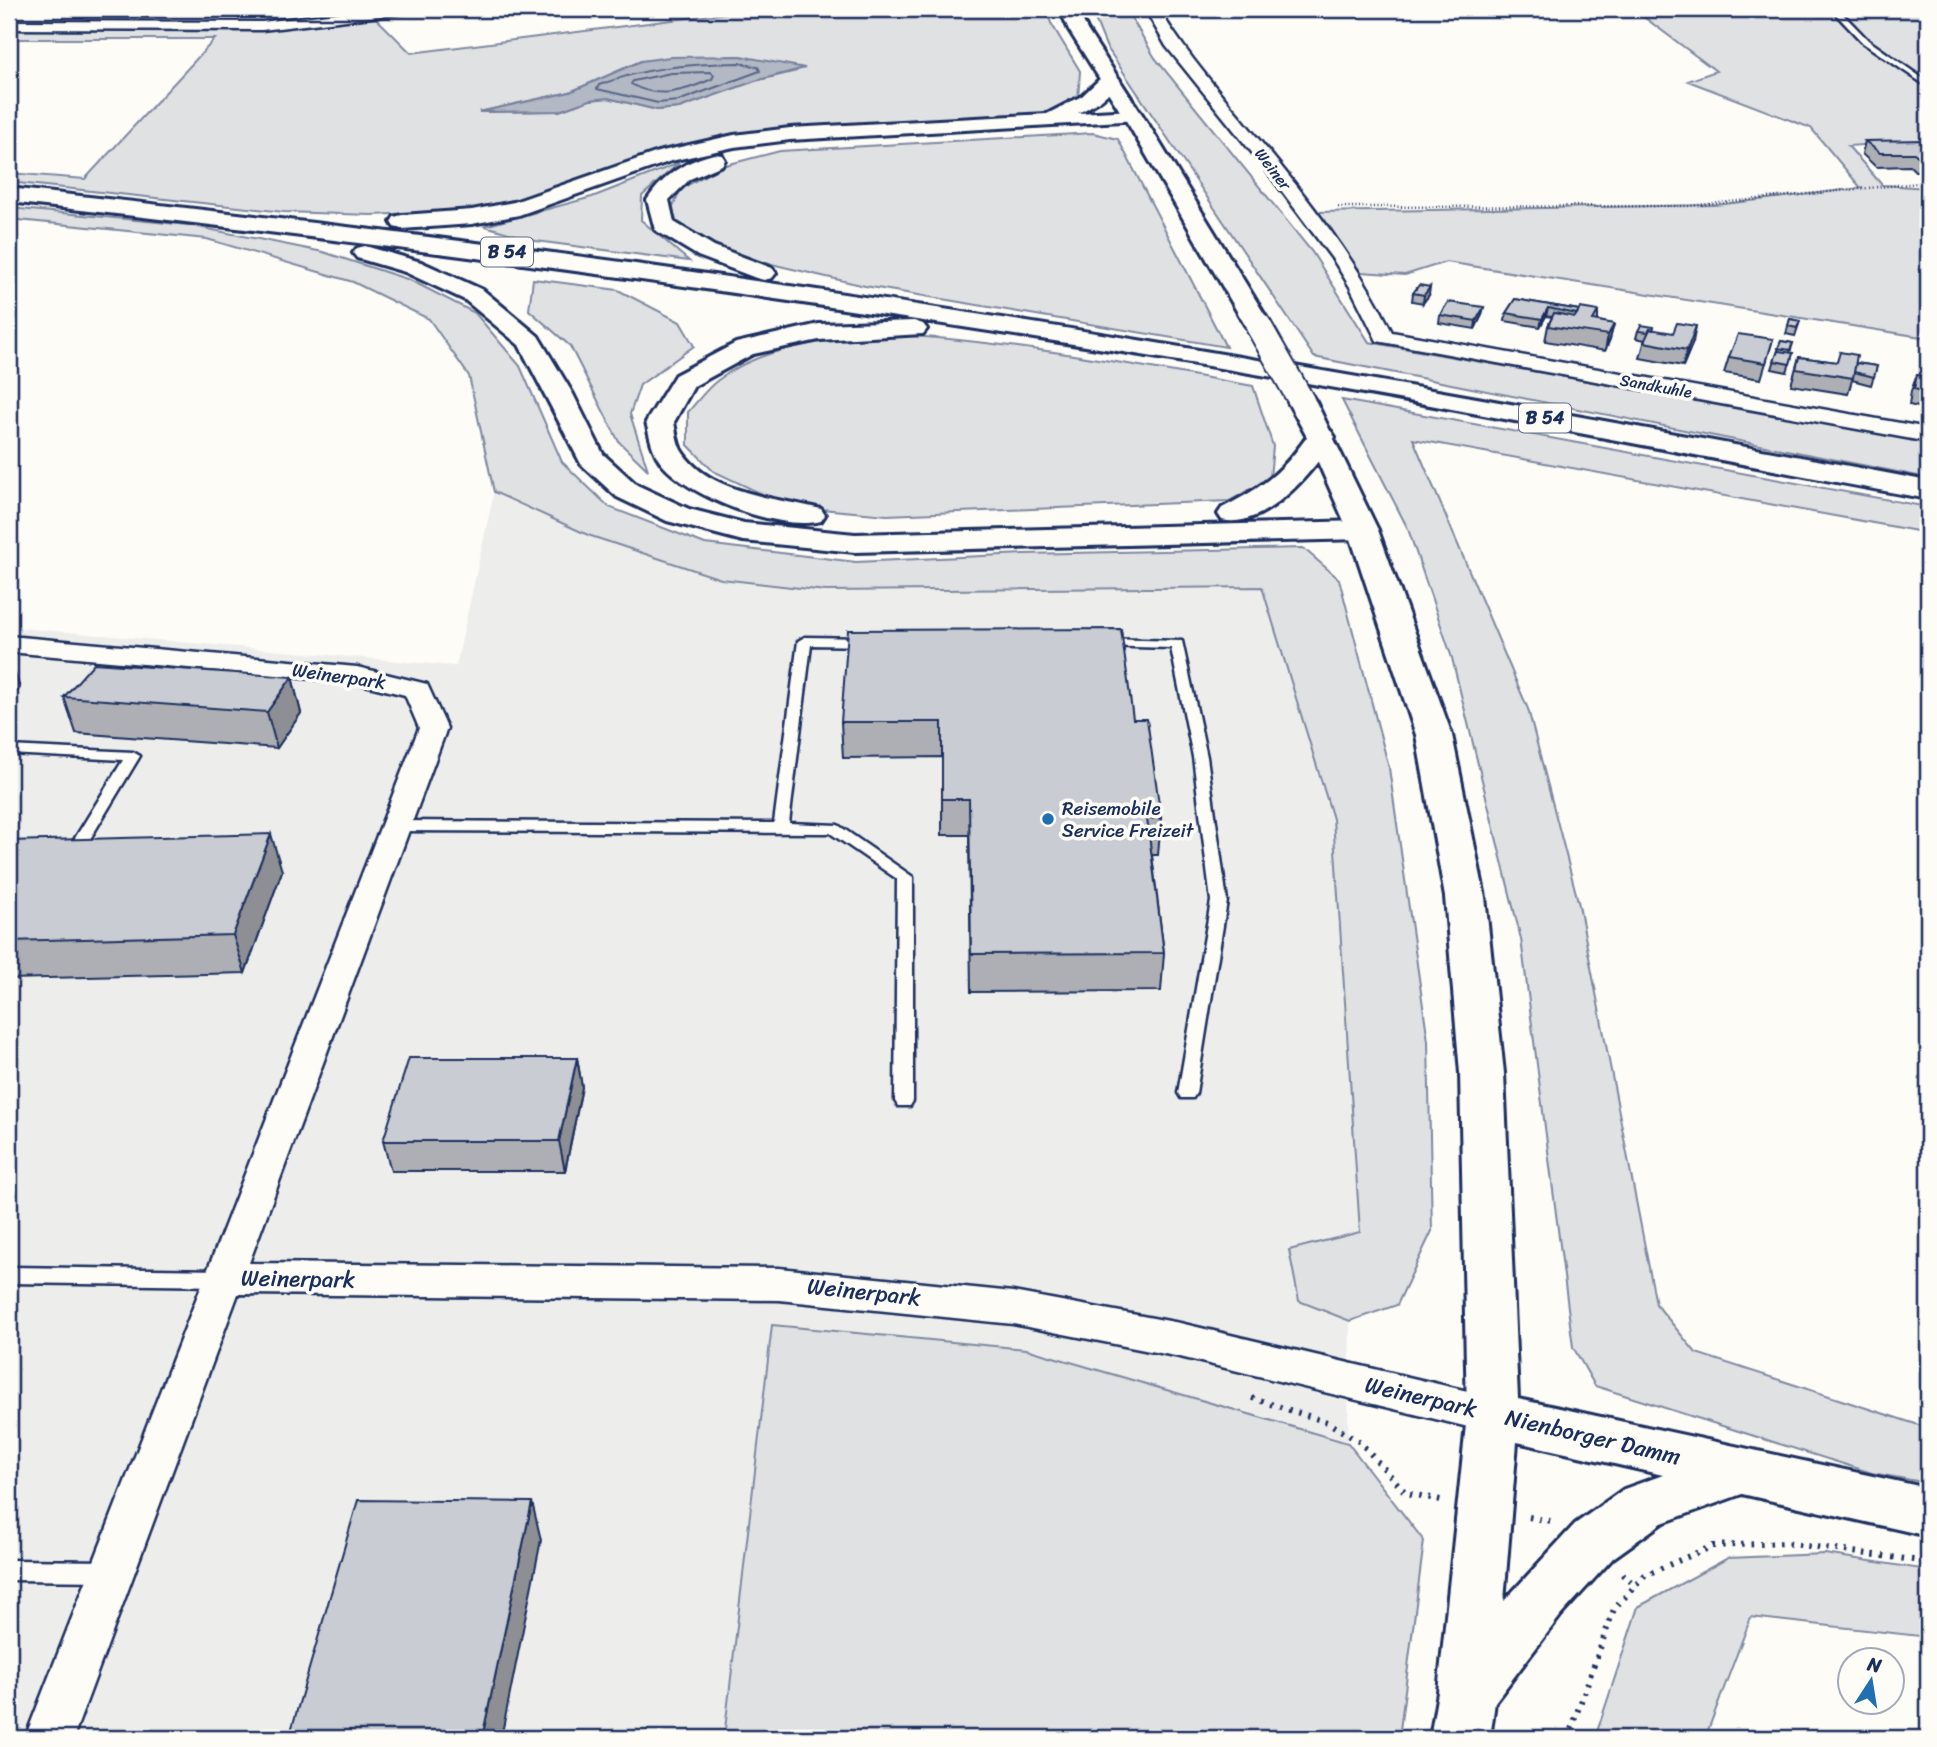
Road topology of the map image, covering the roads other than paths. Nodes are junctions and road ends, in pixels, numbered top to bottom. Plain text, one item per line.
1 (405, 9) edge
2 (1069, 9) edge
3 (1152, 9) edge
4 (1834, 9) edge
5 (9, 25) edge
6 (1110, 80) junction
7 (1928, 85) edge
8 (1041, 122) junction
9 (1136, 122) junction
10 (9, 195) edge
11 (178, 212) junction
12 (835, 299) junction
13 (1046, 333) junction
14 (1384, 337) joint
15 (1928, 435) edge
16 (1321, 437) junction
17 (1928, 490) edge
18 (1233, 514) junction
19 (1358, 519) junction
20 (888, 642) edge
21 (1080, 643) edge
22 (9, 644) edge
23 (9, 750) edge
24 (396, 826) junction
25 (781, 828) junction
26 (58, 860) edge
27 (1187, 1093) dead end
28 (904, 1101) dead end
29 (9, 1275) edge
30 (224, 1278) junction
31 (1493, 1415) junction
32 (1741, 1471) junction
33 (1928, 1512) edge
34 (9, 1570) edge
35 (113, 1571) junction
36 (1463, 1715) edge
37 (49, 1738) edge

1 - 5 street
2 - 6 main road
3 - 14 street, Weiner
4 - 7 lane
6 - 8 main road
6 - 9 main road
8 - 9 main road
8 - 11 main road
9 - 12 main road
9 - 16 main road, bridge
10 - 11 main road, B 54
11 - 12 main road, B 54
11 - 19 main road
12 - 13 main road, B 54
13 - 17 main road, B 54
13 - 18 main road
14 - 15 street, Sandkuhle
16 - 18 main road
16 - 19 main road
18 - 19 main road
19 - 31 main road
20 - 25 lane
21 - 27 lane
22 - 24 street, Weinerpark
23 - 26 lane
24 - 25 lane
24 - 30 street, Weinerpark
25 - 28 lane
29 - 30 lane
30 - 31 street, Weinerpark
30 - 35 street, Weinerpark
31 - 32 main road, Nienborger Damm
31 - 36 main road, Nienborger Damm
32 - 33 main road, Nienborger Damm
32 - 36 main road
34 - 35 lane
35 - 37 street, Weinerpark

